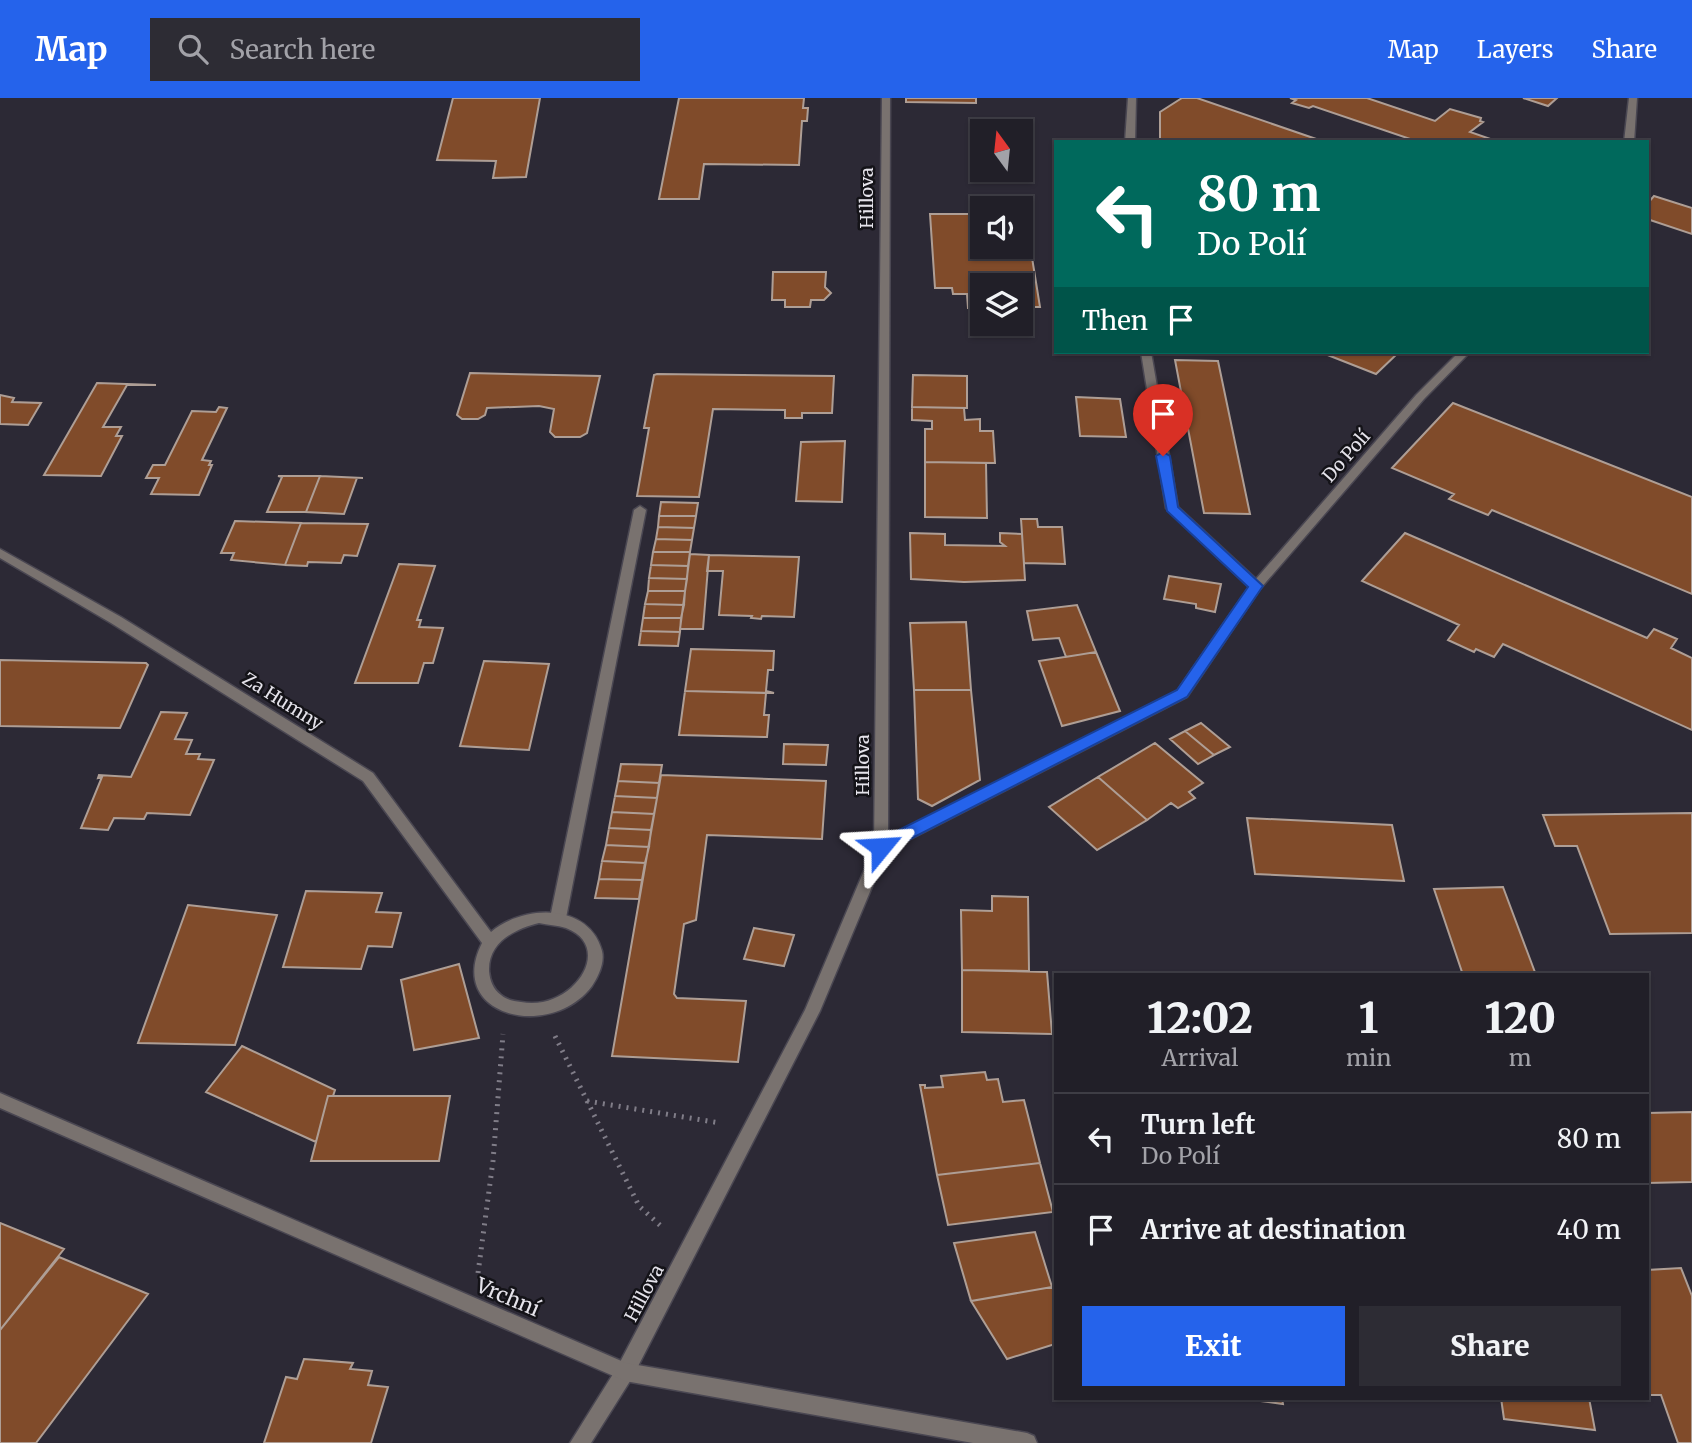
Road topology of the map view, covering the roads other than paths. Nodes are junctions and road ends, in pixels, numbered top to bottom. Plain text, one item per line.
1 (886, 98) edge
2 (1132, 98) edge
3 (1633, 98) edge
4 (1130, 140) edge
5 (1629, 140) edge
6 (1146, 354) edge
7 (1463, 354) edge
8 (640, 510) dead end
9 (0, 553) edge
10 (1256, 586) junction
11 (881, 847) junction
12 (558, 918) junction
13 (491, 942) junction
14 (0, 1100) edge
15 (625, 1372) junction
16 (580, 1443) edge
17 (1027, 1443) edge

1 - 11 street, Hillova
2 - 4 street
3 - 5 street
6 - 10 street
7 - 10 street, Do Polí
8 - 12 street
9 - 13 street, Za Humny
10 - 11 street, Do Polí
11 - 15 street, Hillova
12 - 13 street
12 - 13 street
14 - 15 street, Vrchní
15 - 16 street, Hillova
15 - 17 street, Vrchní

